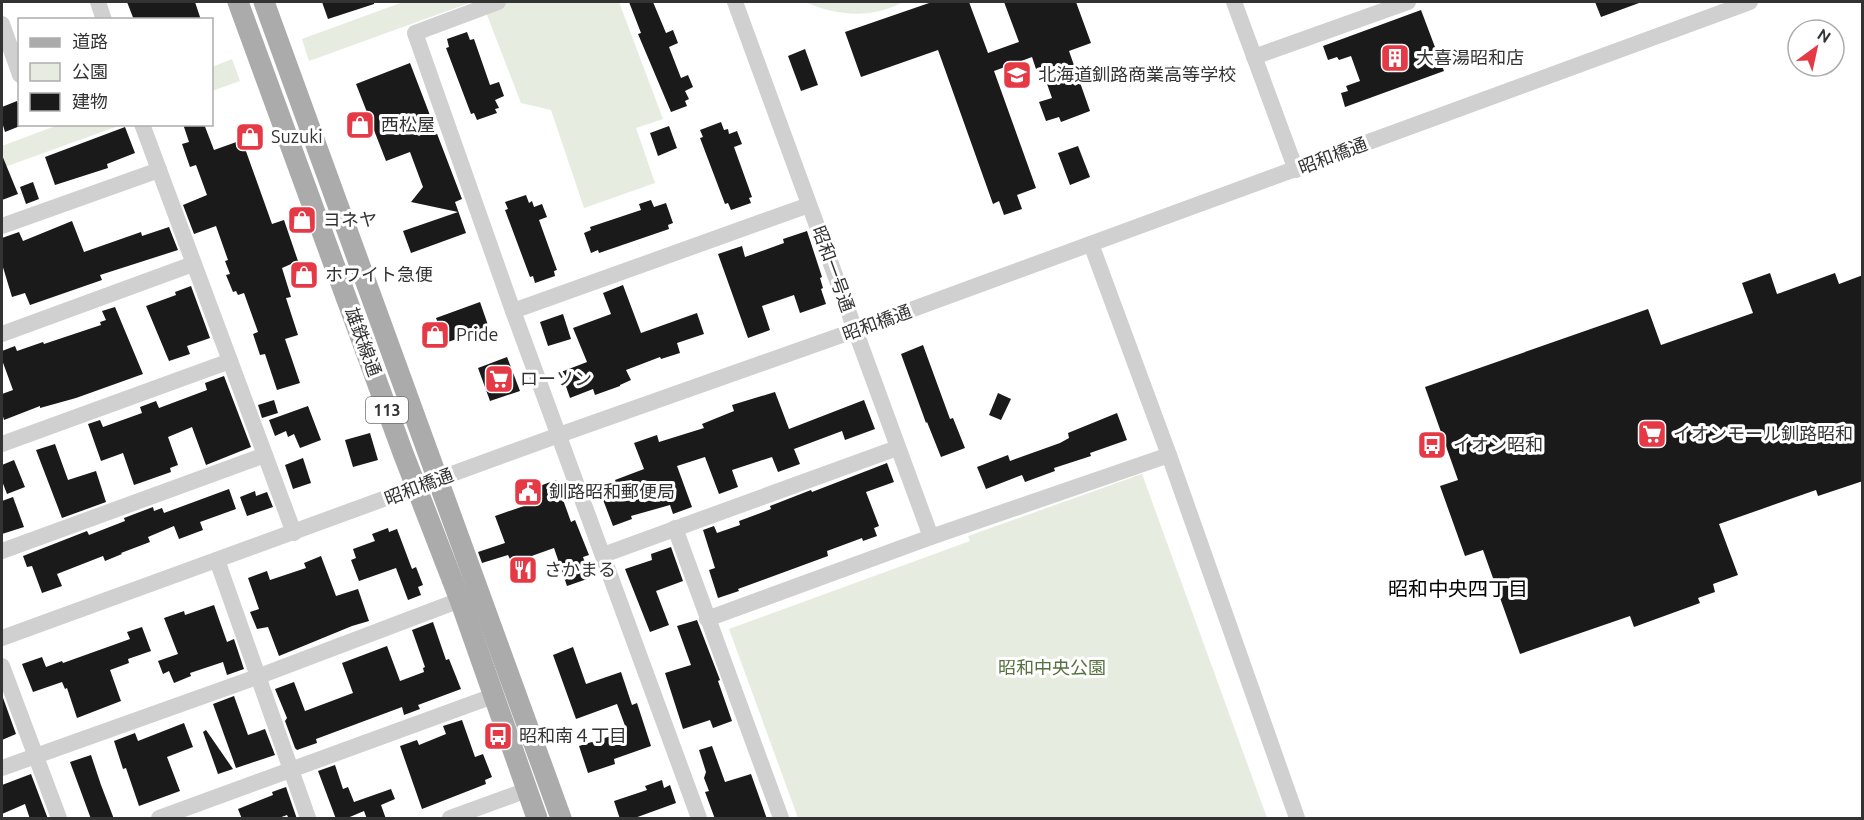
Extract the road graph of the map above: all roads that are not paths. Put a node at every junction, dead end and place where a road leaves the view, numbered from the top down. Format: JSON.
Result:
{"nodes":[{"id":1,"x":98,"y":2,"type":"edge"},
{"id":2,"x":238,"y":2,"type":"edge"},
{"id":3,"x":264,"y":2,"type":"edge"},
{"id":4,"x":498,"y":2,"type":"edge"},
{"id":5,"x":735,"y":2,"type":"edge"},
{"id":6,"x":1234,"y":2,"type":"edge"},
{"id":7,"x":1408,"y":2,"type":"edge"},
{"id":8,"x":1750,"y":2,"type":"edge"},
{"id":9,"x":1715,"y":7,"type":"edge"},
{"id":10,"x":103,"y":18,"type":"edge"},
{"id":11,"x":2,"y":24,"type":"edge"},
{"id":12,"x":1254,"y":57,"type":"junction"},
{"id":13,"x":18,"y":69,"type":"edge"},
{"id":14,"x":143,"y":126,"type":"edge"},
{"id":15,"x":159,"y":170,"type":"junction"},
{"id":16,"x":1296,"y":170,"type":"junction"},
{"id":17,"x":809,"y":205,"type":"junction"},
{"id":18,"x":2,"y":226,"type":"edge"},
{"id":19,"x":1091,"y":244,"type":"junction"},
{"id":20,"x":194,"y":264,"type":"junction"},
{"id":21,"x":513,"y":311,"type":"junction"},
{"id":22,"x":856,"y":330,"type":"junction"},
{"id":23,"x":2,"y":334,"type":"edge"},
{"id":24,"x":230,"y":361,"type":"junction"},
{"id":25,"x":559,"y":435,"type":"junction"},
{"id":26,"x":2,"y":444,"type":"edge"},
{"id":27,"x":897,"y":448,"type":"junction"},
{"id":28,"x":265,"y":455,"type":"junction"},
{"id":29,"x":1169,"y":455,"type":"junction"},
{"id":30,"x":437,"y":480,"type":"junction"},
{"id":31,"x":416,"y":488,"type":"junction"},
{"id":32,"x":675,"y":528,"type":"junction"},
{"id":33,"x":294,"y":533,"type":"junction"},
{"id":34,"x":931,"y":537,"type":"junction"},
{"id":35,"x":2,"y":551,"type":"edge"},
{"id":36,"x":603,"y":555,"type":"junction"},
{"id":37,"x":217,"y":560,"type":"junction"},
{"id":38,"x":460,"y":600,"type":"junction"},
{"id":39,"x":707,"y":619,"type":"junction"},
{"id":40,"x":2,"y":638,"type":"edge"},
{"id":41,"x":2,"y":666,"type":"edge"},
{"id":42,"x":257,"y":676,"type":"junction"},
{"id":43,"x":493,"y":696,"type":"junction"},
{"id":44,"x":36,"y":756,"type":"junction"},
{"id":45,"x":2,"y":768,"type":"edge"},
{"id":46,"x":291,"y":770,"type":"junction"},
{"id":47,"x":527,"y":790,"type":"junction"},
{"id":48,"x":58,"y":819,"type":"edge"},
{"id":49,"x":159,"y":819,"type":"edge"},
{"id":50,"x":308,"y":819,"type":"edge"},
{"id":51,"x":450,"y":819,"type":"edge"},
{"id":52,"x":537,"y":819,"type":"edge"},
{"id":53,"x":561,"y":819,"type":"edge"},
{"id":54,"x":699,"y":819,"type":"edge"},
{"id":55,"x":781,"y":819,"type":"edge"},
{"id":56,"x":1298,"y":819,"type":"edge"}],
"edges":[{"from":1,"to":10,"type":"street"},
{"from":2,"to":31,"type":"main road","name":"雄鉄線通","number":"113"},
{"from":3,"to":30,"type":"main road","name":"雄鉄線通","number":"113"},
{"from":4,"to":21,"type":"street"},
{"from":5,"to":17,"type":"street","name":"昭和一号通"},
{"from":6,"to":12,"type":"street"},
{"from":7,"to":12,"type":"street"},
{"from":8,"to":9,"type":"street","name":"昭和橋通"},
{"from":9,"to":16,"type":"street","name":"昭和橋通"},
{"from":11,"to":13,"type":"street"},
{"from":12,"to":16,"type":"street"},
{"from":14,"to":15,"type":"street"},
{"from":15,"to":18,"type":"street"},
{"from":15,"to":20,"type":"street"},
{"from":16,"to":19,"type":"street","name":"昭和橋通"},
{"from":17,"to":21,"type":"street"},
{"from":17,"to":22,"type":"street","name":"昭和一号通"},
{"from":19,"to":22,"type":"street","name":"昭和橋通"},
{"from":19,"to":29,"type":"street"},
{"from":20,"to":23,"type":"street"},
{"from":20,"to":24,"type":"street"},
{"from":21,"to":25,"type":"street"},
{"from":22,"to":25,"type":"street","name":"昭和橋通"},
{"from":22,"to":27,"type":"street","name":"昭和一号通"},
{"from":24,"to":26,"type":"street"},
{"from":24,"to":28,"type":"street"},
{"from":25,"to":30,"type":"street","name":"昭和橋通"},
{"from":25,"to":36,"type":"street"},
{"from":27,"to":32,"type":"street"},
{"from":27,"to":34,"type":"street","name":"昭和一号通"},
{"from":28,"to":33,"type":"street"},
{"from":28,"to":35,"type":"street"},
{"from":29,"to":34,"type":"street"},
{"from":29,"to":56,"type":"street"},
{"from":30,"to":31,"type":"street","name":"昭和橋通"},
{"from":30,"to":53,"type":"main road","name":"雄鉄線通","number":"113"},
{"from":31,"to":33,"type":"street","name":"昭和橋通"},
{"from":31,"to":38,"type":"main road","name":"雄鉄線通","number":"113"},
{"from":32,"to":36,"type":"street"},
{"from":32,"to":39,"type":"street"},
{"from":33,"to":37,"type":"street","name":"昭和橋通"},
{"from":34,"to":39,"type":"street"},
{"from":36,"to":54,"type":"street"},
{"from":37,"to":40,"type":"street","name":"昭和橋通"},
{"from":37,"to":42,"type":"street"},
{"from":38,"to":42,"type":"street"},
{"from":38,"to":43,"type":"main road","name":"雄鉄線通","number":"113"},
{"from":39,"to":55,"type":"street"},
{"from":41,"to":44,"type":"street"},
{"from":42,"to":44,"type":"street"},
{"from":42,"to":46,"type":"street"},
{"from":43,"to":46,"type":"street"},
{"from":43,"to":47,"type":"main road","name":"雄鉄線通","number":"113"},
{"from":44,"to":45,"type":"street"},
{"from":44,"to":48,"type":"street"},
{"from":46,"to":49,"type":"street"},
{"from":46,"to":50,"type":"street"},
{"from":47,"to":51,"type":"street"},
{"from":47,"to":52,"type":"main road","name":"雄鉄線通","number":"113"}]}
